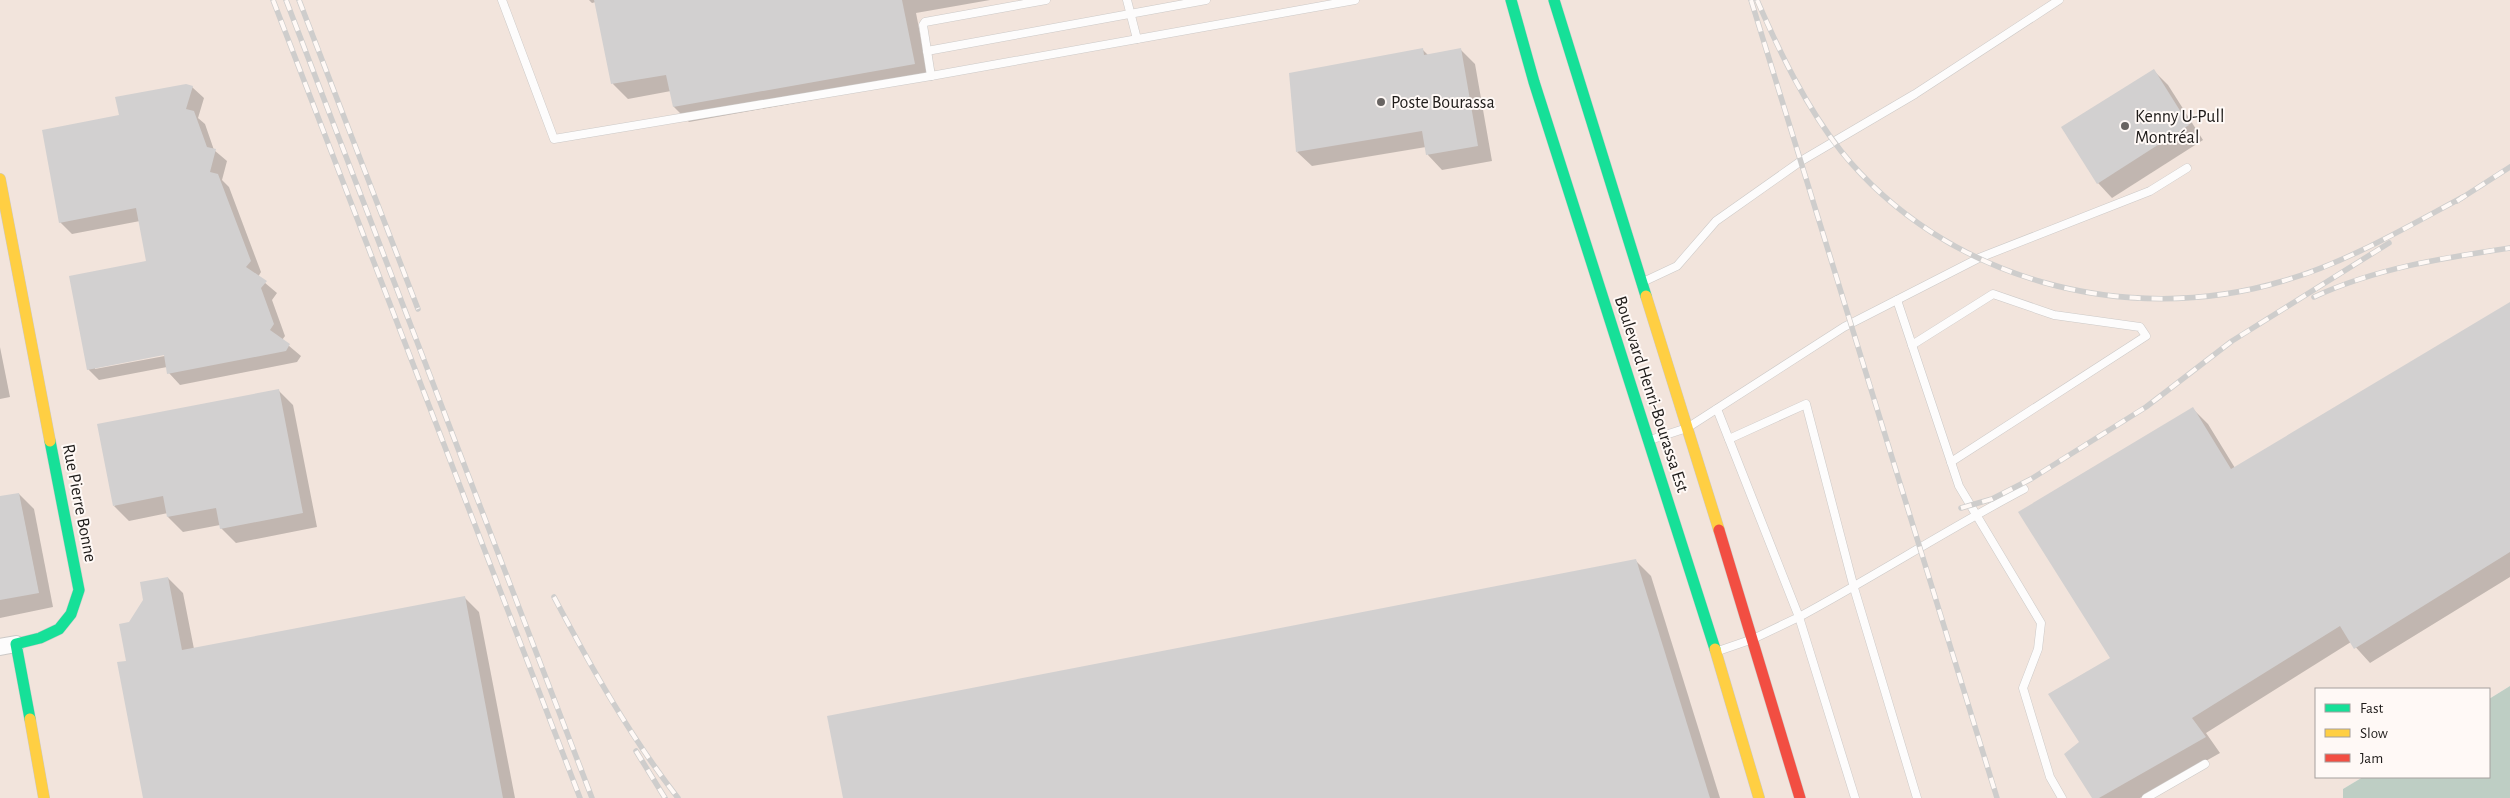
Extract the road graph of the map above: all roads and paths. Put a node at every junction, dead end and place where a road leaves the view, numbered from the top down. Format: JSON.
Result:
{"nodes":[{"id":1,"x":502,"y":0,"type":"edge"},
{"id":2,"x":1046,"y":0,"type":"edge"},
{"id":3,"x":1127,"y":0,"type":"edge"},
{"id":4,"x":1206,"y":0,"type":"edge"},
{"id":5,"x":1355,"y":0,"type":"edge"},
{"id":6,"x":1511,"y":0,"type":"edge"},
{"id":7,"x":1554,"y":0,"type":"edge"},
{"id":8,"x":2058,"y":0,"type":"edge"},
{"id":9,"x":1130,"y":14,"type":"junction"},
{"id":10,"x":1137,"y":39,"type":"junction"},
{"id":11,"x":927,"y":51,"type":"junction"},
{"id":12,"x":931,"y":76,"type":"junction"},
{"id":13,"x":2187,"y":168,"type":"dead end"},
{"id":14,"x":0,"y":179,"type":"edge"},
{"id":15,"x":3,"y":217,"type":"edge"},
{"id":16,"x":1641,"y":282,"type":"junction"},
{"id":17,"x":1897,"y":300,"type":"junction"},
{"id":18,"x":1912,"y":345,"type":"junction"},
{"id":19,"x":1717,"y":409,"type":"junction"},
{"id":20,"x":1687,"y":428,"type":"junction"},
{"id":21,"x":1729,"y":439,"type":"junction"},
{"id":22,"x":1649,"y":441,"type":"junction"},
{"id":23,"x":1951,"y":462,"type":"junction"},
{"id":24,"x":2024,"y":489,"type":"dead end"},
{"id":25,"x":1976,"y":514,"type":"junction"},
{"id":26,"x":1854,"y":588,"type":"junction"},
{"id":27,"x":1799,"y":617,"type":"junction"},
{"id":28,"x":1753,"y":639,"type":"junction"},
{"id":29,"x":8,"y":646,"type":"edge"},
{"id":30,"x":1716,"y":652,"type":"junction"},
{"id":31,"x":2204,"y":764,"type":"dead end"},
{"id":32,"x":44,"y":798,"type":"edge"},
{"id":33,"x":1759,"y":798,"type":"edge"},
{"id":34,"x":1800,"y":798,"type":"edge"},
{"id":35,"x":1855,"y":798,"type":"edge"},
{"id":36,"x":1917,"y":798,"type":"edge"},
{"id":37,"x":2062,"y":798,"type":"edge"},
{"id":38,"x":2146,"y":798,"type":"edge"}],
"edges":[{"from":1,"to":12,"type":"lane"},
{"from":2,"to":11,"type":"lane"},
{"from":3,"to":9,"type":"lane"},
{"from":4,"to":9,"type":"lane"},
{"from":5,"to":10,"type":"lane"},
{"from":6,"to":22,"type":"main road","name":"Boulevard Henri-Bourassa Est"},
{"from":7,"to":16,"type":"main road","name":"Boulevard Henri-Bourassa Est"},
{"from":8,"to":16,"type":"lane"},
{"from":9,"to":10,"type":"lane"},
{"from":9,"to":11,"type":"lane"},
{"from":10,"to":12,"type":"lane"},
{"from":11,"to":12,"type":"lane"},
{"from":13,"to":17,"type":"lane"},
{"from":14,"to":15,"type":"main road","name":"Rue Pierre Bonne"},
{"from":15,"to":29,"type":"main road","name":"Rue Pierre Bonne"},
{"from":16,"to":20,"type":"main road","name":"Boulevard Henri-Bourassa Est"},
{"from":17,"to":18,"type":"lane"},
{"from":17,"to":19,"type":"lane"},
{"from":18,"to":23,"type":"lane"},
{"from":18,"to":23,"type":"lane"},
{"from":19,"to":20,"type":"lane"},
{"from":19,"to":21,"type":"lane"},
{"from":20,"to":22,"type":"lane"},
{"from":20,"to":28,"type":"main road","name":"Boulevard Henri-Bourassa Est"},
{"from":21,"to":26,"type":"lane"},
{"from":21,"to":27,"type":"lane"},
{"from":22,"to":30,"type":"main road","name":"Boulevard Henri-Bourassa Est"},
{"from":23,"to":25,"type":"lane"},
{"from":24,"to":25,"type":"lane"},
{"from":25,"to":26,"type":"lane"},
{"from":25,"to":37,"type":"lane"},
{"from":26,"to":27,"type":"lane"},
{"from":26,"to":36,"type":"lane"},
{"from":27,"to":28,"type":"lane"},
{"from":27,"to":35,"type":"lane"},
{"from":28,"to":30,"type":"lane"},
{"from":28,"to":34,"type":"main road","name":"Boulevard Henri-Bourassa Est"},
{"from":29,"to":32,"type":"main road","name":"Rue Pierre Bonne"},
{"from":30,"to":33,"type":"main road","name":"Boulevard Henri-Bourassa Est"},
{"from":31,"to":38,"type":"lane"}]}
